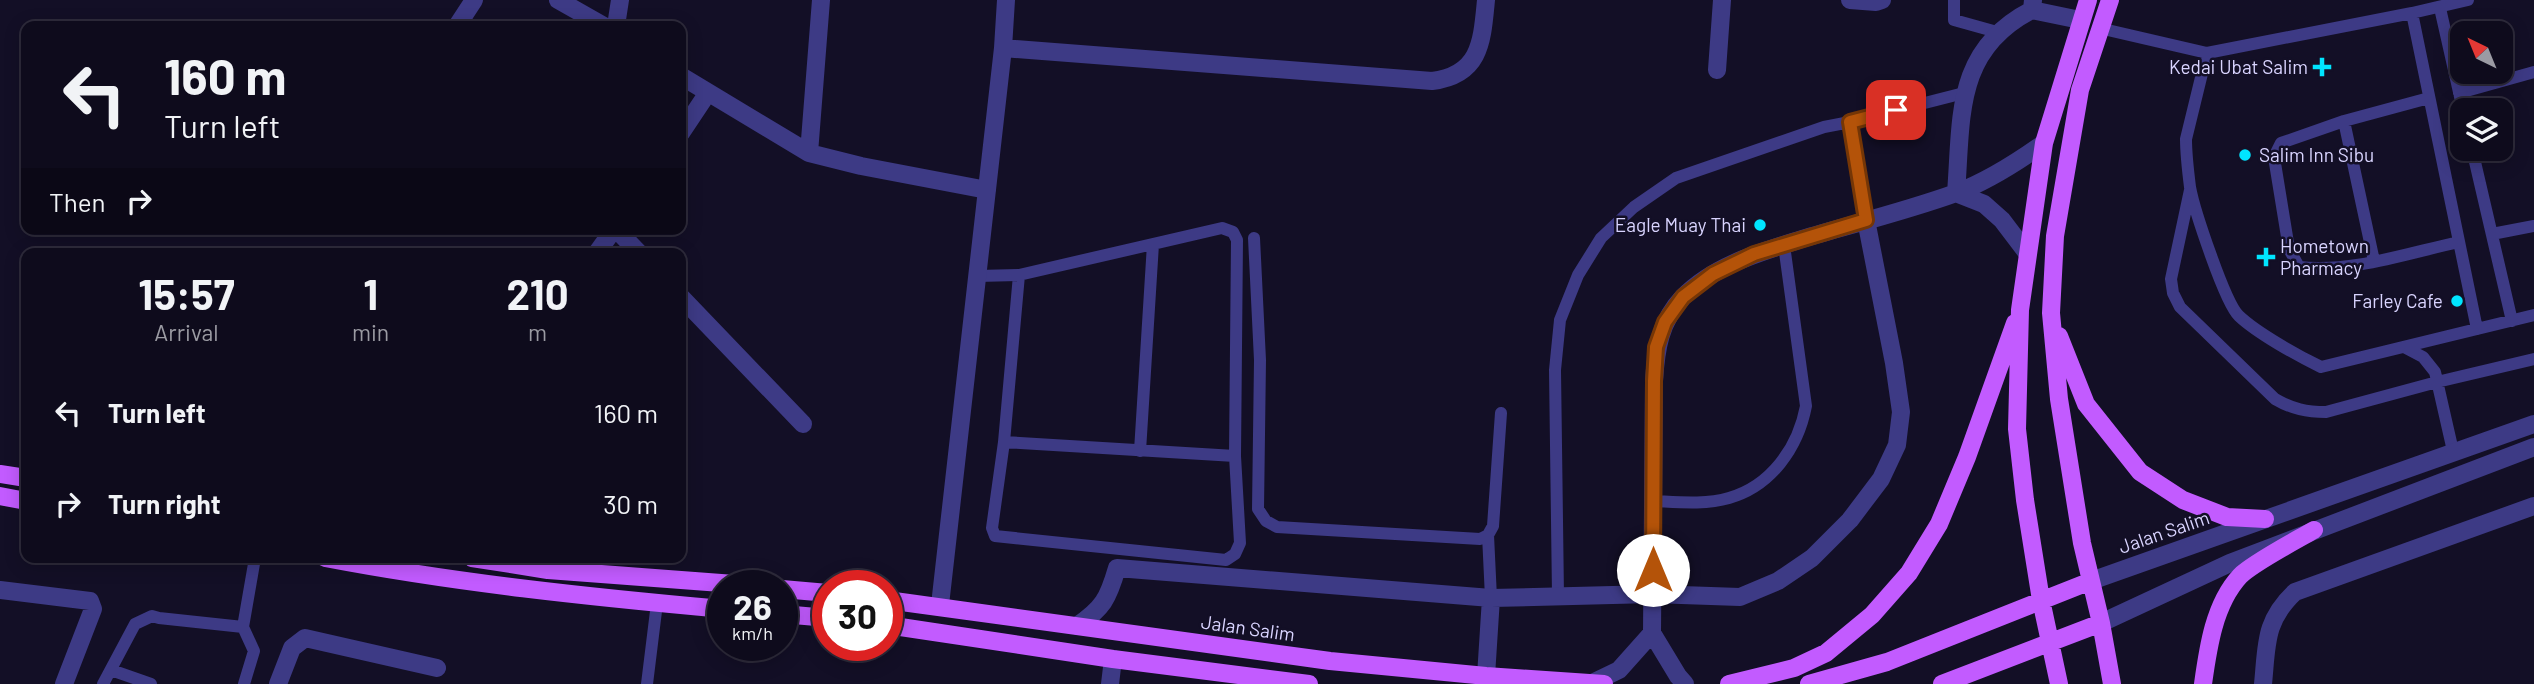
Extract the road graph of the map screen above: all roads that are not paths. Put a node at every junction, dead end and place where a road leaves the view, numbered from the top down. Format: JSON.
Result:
{"nodes":[{"id":1,"x":474,"y":0,"type":"edge"},
{"id":2,"x":558,"y":0,"type":"edge"},
{"id":3,"x":620,"y":0,"type":"edge"},
{"id":4,"x":821,"y":0,"type":"edge"},
{"id":5,"x":1006,"y":0,"type":"edge"},
{"id":6,"x":1486,"y":0,"type":"edge"},
{"id":7,"x":1722,"y":0,"type":"edge"},
{"id":8,"x":1850,"y":0,"type":"edge"},
{"id":9,"x":1882,"y":0,"type":"edge"},
{"id":10,"x":1954,"y":0,"type":"edge"},
{"id":11,"x":2088,"y":0,"type":"edge"},
{"id":12,"x":2110,"y":0,"type":"edge"},
{"id":13,"x":2468,"y":0,"type":"edge"},
{"id":14,"x":2032,"y":5,"type":"edge"},
{"id":15,"x":2440,"y":8,"type":"junction"},
{"id":16,"x":2412,"y":13,"type":"junction"},
{"id":17,"x":2080,"y":20,"type":"junction"},
{"id":18,"x":460,"y":21,"type":"edge"},
{"id":19,"x":595,"y":21,"type":"edge"},
{"id":20,"x":617,"y":21,"type":"edge"},
{"id":21,"x":2099,"y":29,"type":"junction"},
{"id":22,"x":1997,"y":32,"type":"junction"},
{"id":23,"x":1003,"y":48,"type":"junction"},
{"id":24,"x":2207,"y":53,"type":"junction"},
{"id":25,"x":1717,"y":70,"type":"dead end"},
{"id":26,"x":2534,"y":72,"type":"edge"},
{"id":27,"x":686,"y":79,"type":"edge"},
{"id":28,"x":1964,"y":93,"type":"junction"},
{"id":29,"x":2459,"y":93,"type":"junction"},
{"id":30,"x":707,"y":94,"type":"junction"},
{"id":31,"x":2429,"y":98,"type":"junction"},
{"id":32,"x":2460,"y":98,"type":"edge"},
{"id":33,"x":2344,"y":121,"type":"junction"},
{"id":34,"x":1850,"y":122,"type":"junction"},
{"id":35,"x":686,"y":126,"type":"edge"},
{"id":36,"x":2044,"y":143,"type":"junction"},
{"id":37,"x":809,"y":153,"type":"junction"},
{"id":38,"x":2475,"y":161,"type":"edge"},
{"id":39,"x":2190,"y":189,"type":"junction"},
{"id":40,"x":987,"y":190,"type":"junction"},
{"id":41,"x":1956,"y":193,"type":"junction"},
{"id":42,"x":1866,"y":220,"type":"junction"},
{"id":43,"x":2534,"y":226,"type":"edge"},
{"id":44,"x":2492,"y":234,"type":"junction"},
{"id":45,"x":621,"y":235,"type":"edge"},
{"id":46,"x":1254,"y":238,"type":"dead end"},
{"id":47,"x":2459,"y":242,"type":"junction"},
{"id":48,"x":1153,"y":244,"type":"junction"},
{"id":49,"x":1783,"y":245,"type":"junction"},
{"id":50,"x":634,"y":248,"type":"edge"},
{"id":51,"x":2027,"y":253,"type":"junction"},
{"id":52,"x":2374,"y":261,"type":"junction"},
{"id":53,"x":1018,"y":275,"type":"junction"},
{"id":54,"x":977,"y":276,"type":"junction"},
{"id":55,"x":686,"y":302,"type":"edge"},
{"id":56,"x":2020,"y":310,"type":"junction"},
{"id":57,"x":2051,"y":313,"type":"junction"},
{"id":58,"x":2534,"y":315,"type":"edge"},
{"id":59,"x":2512,"y":321,"type":"junction"},
{"id":60,"x":2477,"y":329,"type":"junction"},
{"id":61,"x":2404,"y":347,"type":"junction"},
{"id":62,"x":2534,"y":359,"type":"edge"},
{"id":63,"x":2437,"y":382,"type":"junction"},
{"id":64,"x":1501,"y":413,"type":"dead end"},
{"id":65,"x":803,"y":424,"type":"dead end"},
{"id":66,"x":2534,"y":424,"type":"edge"},
{"id":67,"x":1004,"y":442,"type":"junction"},
{"id":68,"x":2534,"y":447,"type":"edge"},
{"id":69,"x":1140,"y":451,"type":"junction"},
{"id":70,"x":2453,"y":451,"type":"junction"},
{"id":71,"x":1235,"y":456,"type":"junction"},
{"id":72,"x":0,"y":474,"type":"edge"},
{"id":73,"x":21,"y":477,"type":"edge"},
{"id":74,"x":0,"y":496,"type":"edge"},
{"id":75,"x":21,"y":500,"type":"edge"},
{"id":76,"x":1653,"y":501,"type":"junction"},
{"id":77,"x":2534,"y":506,"type":"edge"},
{"id":78,"x":2265,"y":519,"type":"junction"},
{"id":79,"x":2314,"y":530,"type":"junction"},
{"id":80,"x":1488,"y":535,"type":"junction"},
{"id":81,"x":1118,"y":550,"type":"junction"},
{"id":82,"x":254,"y":563,"type":"edge"},
{"id":83,"x":351,"y":563,"type":"edge"},
{"id":84,"x":504,"y":563,"type":"edge"},
{"id":85,"x":1117,"y":568,"type":"junction"},
{"id":86,"x":2091,"y":581,"type":"junction"},
{"id":87,"x":707,"y":582,"type":"edge"},
{"id":88,"x":0,"y":590,"type":"edge"},
{"id":89,"x":1652,"y":594,"type":"junction"},
{"id":90,"x":1558,"y":596,"type":"junction"},
{"id":91,"x":1491,"y":598,"type":"junction"},
{"id":92,"x":2041,"y":600,"type":"junction"},
{"id":93,"x":903,"y":602,"type":"edge"},
{"id":94,"x":657,"y":603,"type":"junction"},
{"id":95,"x":940,"y":605,"type":"junction"},
{"id":96,"x":707,"y":608,"type":"edge"},
{"id":97,"x":2101,"y":624,"type":"junction"},
{"id":98,"x":1077,"y":626,"type":"junction"},
{"id":99,"x":243,"y":627,"type":"junction"},
{"id":100,"x":903,"y":627,"type":"edge"},
{"id":101,"x":1652,"y":633,"type":"junction"},
{"id":102,"x":2050,"y":645,"type":"junction"},
{"id":103,"x":1113,"y":659,"type":"junction"},
{"id":104,"x":437,"y":668,"type":"dead end"},
{"id":105,"x":111,"y":670,"type":"junction"},
{"id":106,"x":1486,"y":676,"type":"junction"},
{"id":107,"x":1598,"y":683,"type":"edge"},
{"id":108,"x":64,"y":684,"type":"edge"},
{"id":109,"x":103,"y":684,"type":"edge"},
{"id":110,"x":150,"y":684,"type":"edge"},
{"id":111,"x":244,"y":684,"type":"edge"},
{"id":112,"x":278,"y":684,"type":"edge"},
{"id":113,"x":647,"y":684,"type":"edge"},
{"id":114,"x":1111,"y":684,"type":"edge"},
{"id":115,"x":1308,"y":684,"type":"edge"},
{"id":116,"x":1685,"y":684,"type":"edge"},
{"id":117,"x":1729,"y":684,"type":"edge"},
{"id":118,"x":1809,"y":684,"type":"edge"},
{"id":119,"x":1942,"y":684,"type":"edge"},
{"id":120,"x":2059,"y":684,"type":"edge"},
{"id":121,"x":2112,"y":684,"type":"edge"},
{"id":122,"x":2203,"y":684,"type":"edge"},
{"id":123,"x":2263,"y":684,"type":"edge"}],
"edges":[{"from":1,"to":18,"type":"street"},
{"from":2,"to":19,"type":"street"},
{"from":3,"to":20,"type":"street"},
{"from":4,"to":37,"type":"street"},
{"from":5,"to":23,"type":"street"},
{"from":6,"to":23,"type":"street"},
{"from":7,"to":25,"type":"street"},
{"from":8,"to":9,"type":"street"},
{"from":10,"to":22,"type":"lane"},
{"from":11,"to":17,"type":"main road"},
{"from":12,"to":21,"type":"main road"},
{"from":13,"to":15,"type":"lane"},
{"from":14,"to":17,"type":"street"},
{"from":14,"to":22,"type":"street"},
{"from":15,"to":16,"type":"lane"},
{"from":15,"to":29,"type":"lane"},
{"from":16,"to":24,"type":"lane"},
{"from":16,"to":31,"type":"lane"},
{"from":17,"to":36,"type":"main road"},
{"from":21,"to":24,"type":"lane"},
{"from":21,"to":57,"type":"main road"},
{"from":22,"to":28,"type":"street"},
{"from":23,"to":40,"type":"street"},
{"from":24,"to":39,"type":"lane"},
{"from":26,"to":29,"type":"lane"},
{"from":27,"to":30,"type":"street"},
{"from":28,"to":34,"type":"lane"},
{"from":28,"to":41,"type":"street"},
{"from":29,"to":32,"type":"lane"},
{"from":30,"to":35,"type":"street"},
{"from":30,"to":37,"type":"street"},
{"from":31,"to":33,"type":"lane"},
{"from":31,"to":47,"type":"lane"},
{"from":33,"to":52,"type":"lane"},
{"from":33,"to":52,"type":"lane"},
{"from":34,"to":42,"type":"lane"},
{"from":34,"to":90,"type":"lane"},
{"from":36,"to":41,"type":"street"},
{"from":36,"to":51,"type":"main road"},
{"from":37,"to":40,"type":"street"},
{"from":38,"to":44,"type":"lane"},
{"from":39,"to":61,"type":"lane"},
{"from":39,"to":63,"type":"lane"},
{"from":40,"to":54,"type":"street"},
{"from":41,"to":42,"type":"street"},
{"from":41,"to":51,"type":"street"},
{"from":42,"to":49,"type":"street"},
{"from":42,"to":89,"type":"street"},
{"from":43,"to":44,"type":"lane"},
{"from":44,"to":59,"type":"lane"},
{"from":45,"to":50,"type":"street"},
{"from":46,"to":80,"type":"lane"},
{"from":47,"to":52,"type":"lane"},
{"from":47,"to":60,"type":"lane"},
{"from":48,"to":53,"type":"lane"},
{"from":48,"to":69,"type":"lane"},
{"from":48,"to":71,"type":"lane"},
{"from":49,"to":76,"type":"street"},
{"from":49,"to":76,"type":"lane"},
{"from":51,"to":56,"type":"main road"},
{"from":53,"to":54,"type":"lane"},
{"from":53,"to":67,"type":"lane"},
{"from":54,"to":95,"type":"street"},
{"from":55,"to":65,"type":"street"},
{"from":56,"to":92,"type":"main road"},
{"from":56,"to":117,"type":"main road"},
{"from":57,"to":78,"type":"main road"},
{"from":57,"to":86,"type":"main road"},
{"from":58,"to":59,"type":"lane"},
{"from":59,"to":60,"type":"lane"},
{"from":60,"to":61,"type":"lane"},
{"from":61,"to":63,"type":"lane"},
{"from":62,"to":63,"type":"lane"},
{"from":63,"to":70,"type":"lane"},
{"from":64,"to":80,"type":"lane"},
{"from":66,"to":70,"type":"street","name":"Jalan Salim"},
{"from":67,"to":69,"type":"lane"},
{"from":67,"to":81,"type":"lane"},
{"from":68,"to":79,"type":"street"},
{"from":69,"to":71,"type":"lane"},
{"from":70,"to":78,"type":"street","name":"Jalan Salim"},
{"from":71,"to":81,"type":"lane"},
{"from":72,"to":73,"type":"main road"},
{"from":74,"to":75,"type":"main road"},
{"from":76,"to":89,"type":"street"},
{"from":77,"to":123,"type":"street"},
{"from":78,"to":86,"type":"street","name":"Jalan Salim"},
{"from":79,"to":97,"type":"street"},
{"from":79,"to":122,"type":"main road"},
{"from":80,"to":91,"type":"lane"},
{"from":81,"to":85,"type":"lane"},
{"from":82,"to":99,"type":"lane"},
{"from":83,"to":94,"type":"main road"},
{"from":84,"to":87,"type":"main road"},
{"from":85,"to":91,"type":"street"},
{"from":85,"to":98,"type":"street"},
{"from":86,"to":92,"type":"main road","name":"Jalan Salim"},
{"from":86,"to":97,"type":"main road"},
{"from":88,"to":108,"type":"street"},
{"from":89,"to":90,"type":"street"},
{"from":89,"to":101,"type":"street"},
{"from":90,"to":91,"type":"street"},
{"from":91,"to":106,"type":"street"},
{"from":92,"to":102,"type":"main road"},
{"from":92,"to":118,"type":"main road","name":"Jalan Salim"},
{"from":93,"to":95,"type":"main road","name":"Jalan Salim"},
{"from":94,"to":96,"type":"main road"},
{"from":94,"to":113,"type":"lane"},
{"from":95,"to":98,"type":"main road","name":"Jalan Salim"},
{"from":97,"to":102,"type":"main road"},
{"from":97,"to":121,"type":"main road"},
{"from":98,"to":106,"type":"main road","name":"Jalan Salim"},
{"from":99,"to":105,"type":"lane"},
{"from":99,"to":111,"type":"lane"},
{"from":100,"to":103,"type":"main road"},
{"from":101,"to":107,"type":"street"},
{"from":101,"to":116,"type":"street"},
{"from":102,"to":119,"type":"main road"},
{"from":102,"to":120,"type":"main road"},
{"from":103,"to":114,"type":"street"},
{"from":103,"to":115,"type":"main road"},
{"from":104,"to":112,"type":"street"},
{"from":105,"to":109,"type":"lane"},
{"from":105,"to":110,"type":"lane"},
{"from":106,"to":107,"type":"main road","name":"Jalan Salim"}]}
